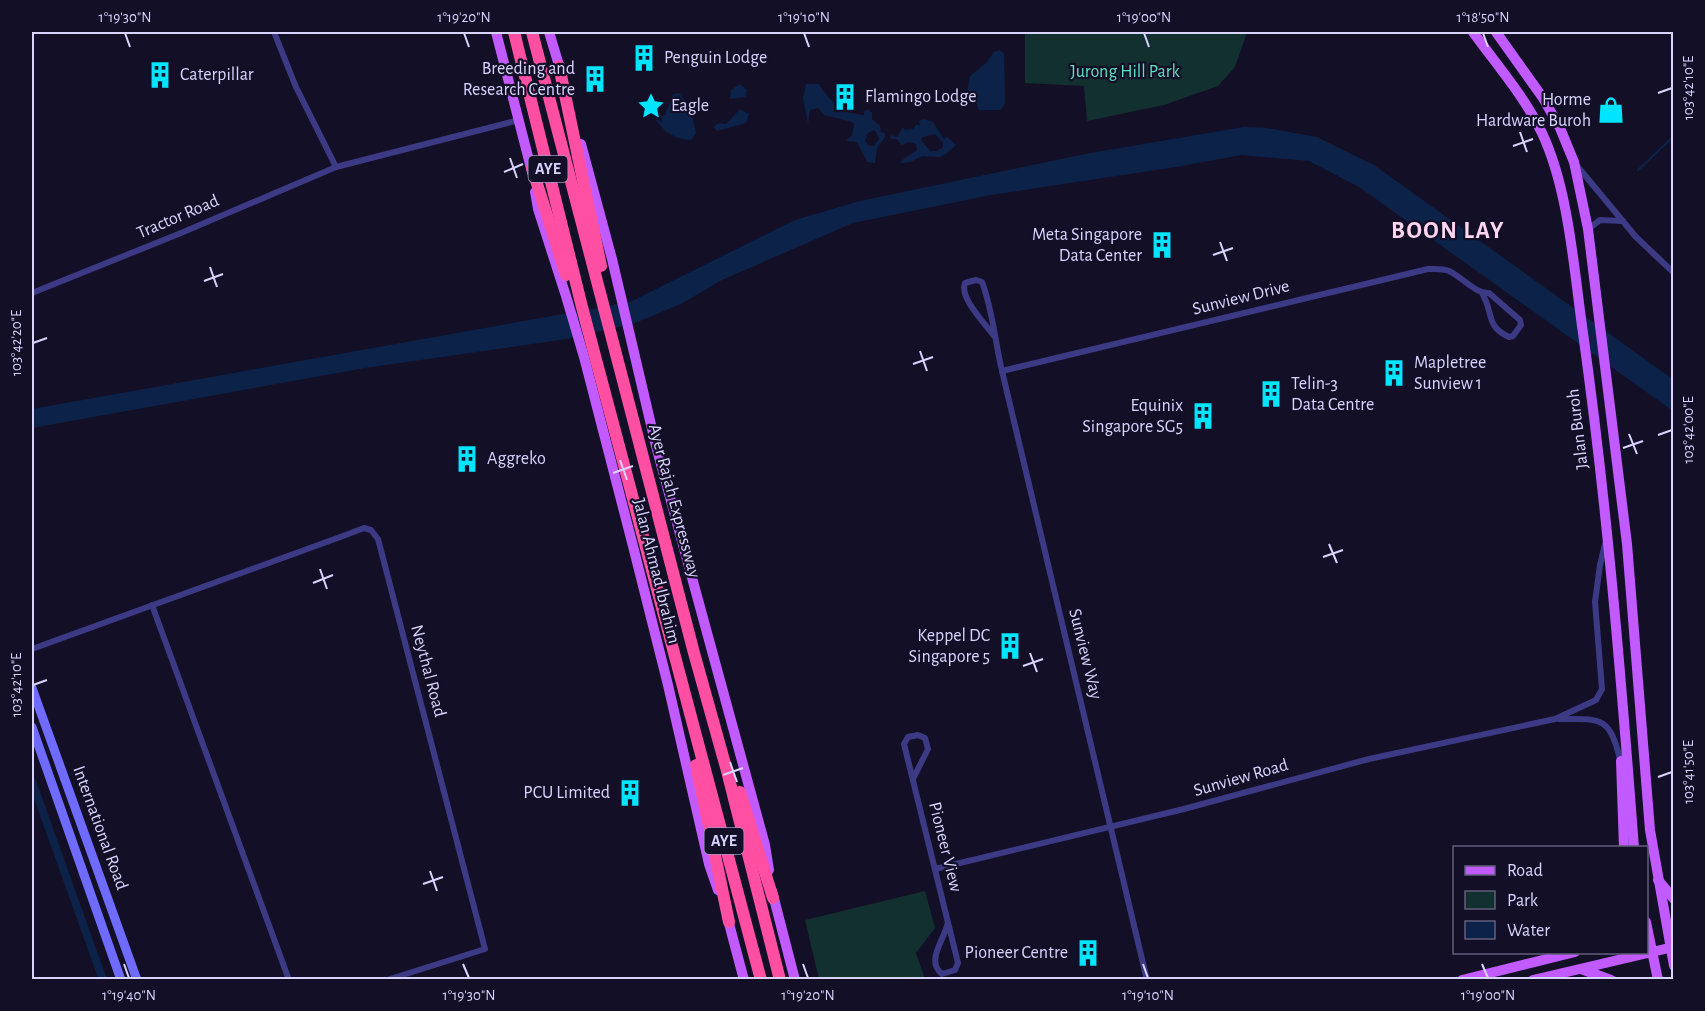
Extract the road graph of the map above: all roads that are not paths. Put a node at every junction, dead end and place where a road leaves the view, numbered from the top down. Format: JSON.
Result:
{"nodes":[{"id":1,"x":273,"y":32,"type":"edge"},
{"id":2,"x":496,"y":32,"type":"edge"},
{"id":3,"x":514,"y":32,"type":"edge"},
{"id":4,"x":532,"y":32,"type":"edge"},
{"id":5,"x":549,"y":32,"type":"edge"},
{"id":6,"x":1473,"y":32,"type":"edge"},
{"id":7,"x":1496,"y":32,"type":"edge"},
{"id":8,"x":559,"y":66,"type":"junction"},
{"id":9,"x":519,"y":120,"type":"junction"},
{"id":10,"x":1574,"y":162,"type":"junction"},
{"id":11,"x":336,"y":167,"type":"junction"},
{"id":12,"x":532,"y":168,"type":"junction"},
{"id":13,"x":1623,"y":221,"type":"junction"},
{"id":14,"x":1588,"y":230,"type":"junction"},
{"id":15,"x":1674,"y":273,"type":"edge"},
{"id":16,"x":32,"y":293,"type":"edge"},
{"id":17,"x":1482,"y":293,"type":"junction"},
{"id":18,"x":602,"y":294,"type":"junction"},
{"id":19,"x":582,"y":307,"type":"junction"},
{"id":20,"x":994,"y":336,"type":"junction"},
{"id":21,"x":1002,"y":371,"type":"junction"},
{"id":22,"x":1607,"y":536,"type":"junction"},
{"id":23,"x":152,"y":605,"type":"junction"},
{"id":24,"x":32,"y":649,"type":"edge"},
{"id":25,"x":32,"y":688,"type":"edge"},
{"id":26,"x":1623,"y":705,"type":"junction"},
{"id":27,"x":690,"y":713,"type":"junction"},
{"id":28,"x":1555,"y":718,"type":"junction"},
{"id":29,"x":32,"y":727,"type":"edge"},
{"id":30,"x":1620,"y":759,"type":"junction"},
{"id":31,"x":727,"y":771,"type":"junction"},
{"id":32,"x":913,"y":779,"type":"junction"},
{"id":33,"x":1112,"y":826,"type":"junction"},
{"id":34,"x":1624,"y":846,"type":"edge"},
{"id":35,"x":1634,"y":846,"type":"edge"},
{"id":36,"x":935,"y":869,"type":"junction"},
{"id":37,"x":1658,"y":880,"type":"junction"},
{"id":38,"x":773,"y":898,"type":"junction"},
{"id":39,"x":1674,"y":899,"type":"edge"},
{"id":40,"x":729,"y":922,"type":"junction"},
{"id":41,"x":948,"y":922,"type":"junction"},
{"id":42,"x":1670,"y":933,"type":"edge"},
{"id":43,"x":1648,"y":938,"type":"edge"},
{"id":44,"x":1671,"y":947,"type":"edge"},
{"id":45,"x":1653,"y":951,"type":"junction"},
{"id":46,"x":1648,"y":952,"type":"edge"},
{"id":47,"x":1567,"y":954,"type":"edge"},
{"id":48,"x":1640,"y":954,"type":"edge"},
{"id":49,"x":1674,"y":966,"type":"edge"},
{"id":50,"x":1580,"y":968,"type":"junction"},
{"id":51,"x":759,"y":974,"type":"edge"},
{"id":52,"x":121,"y":980,"type":"edge"},
{"id":53,"x":137,"y":980,"type":"edge"},
{"id":54,"x":289,"y":980,"type":"edge"},
{"id":55,"x":387,"y":980,"type":"edge"},
{"id":56,"x":744,"y":980,"type":"edge"},
{"id":57,"x":780,"y":980,"type":"edge"},
{"id":58,"x":795,"y":980,"type":"edge"},
{"id":59,"x":1147,"y":980,"type":"edge"},
{"id":60,"x":1462,"y":980,"type":"edge"},
{"id":61,"x":1533,"y":980,"type":"edge"},
{"id":62,"x":1611,"y":980,"type":"edge"},
{"id":63,"x":1658,"y":980,"type":"edge"}],
"edges":[{"from":1,"to":11,"type":"street"},
{"from":2,"to":9,"type":"main road","name":"Jalan Ahmad Ibrahim"},
{"from":3,"to":19,"type":"highway","number":"AYE"},
{"from":4,"to":18,"type":"highway","name":"Ayer Rajah Expressway","number":"AYE"},
{"from":5,"to":8,"type":"main road","name":"Jalan Ahmad Ibrahim"},
{"from":6,"to":22,"type":"main road","name":"Jalan Buroh"},
{"from":7,"to":10,"type":"main road","name":"Jalan Buroh"},
{"from":8,"to":18,"type":"highway"},
{"from":8,"to":38,"type":"main road","name":"Jalan Ahmad Ibrahim"},
{"from":9,"to":11,"type":"street","name":"Tractor Road"},
{"from":9,"to":12,"type":"main road","name":"Jalan Ahmad Ibrahim"},
{"from":10,"to":13,"type":"street","name":"Jalan Buroh"},
{"from":10,"to":14,"type":"main road","name":"Jalan Buroh"},
{"from":11,"to":16,"type":"street","name":"Tractor Road"},
{"from":12,"to":19,"type":"highway"},
{"from":12,"to":40,"type":"main road","name":"Jalan Ahmad Ibrahim"},
{"from":13,"to":14,"type":"street"},
{"from":13,"to":15,"type":"street","name":"Jalan Buroh"},
{"from":14,"to":37,"type":"main road","name":"Jalan Buroh"},
{"from":17,"to":17,"type":"street","name":"Sunview Drive"},
{"from":17,"to":21,"type":"street","name":"Sunview Drive"},
{"from":18,"to":31,"type":"highway","name":"Ayer Rajah Expressway","number":"AYE"},
{"from":19,"to":27,"type":"highway","number":"AYE"},
{"from":20,"to":20,"type":"street","name":"Sunview Way"},
{"from":20,"to":21,"type":"street","name":"Sunview Way"},
{"from":21,"to":33,"type":"street","name":"Sunview Way"},
{"from":22,"to":26,"type":"main road","name":"Jalan Buroh"},
{"from":22,"to":28,"type":"street","name":"Sunview Road"},
{"from":23,"to":24,"type":"street","name":"Neythal Road"},
{"from":23,"to":54,"type":"street"},
{"from":23,"to":55,"type":"street","name":"Neythal Road"},
{"from":25,"to":53,"type":"main road","name":"International Road"},
{"from":26,"to":30,"type":"main road"},
{"from":26,"to":35,"type":"main road","name":"Jalan Buroh"},
{"from":27,"to":40,"type":"highway"},
{"from":27,"to":51,"type":"highway","number":"AYE"},
{"from":28,"to":30,"type":"street","name":"Sunview Road"},
{"from":28,"to":33,"type":"street","name":"Sunview Road"},
{"from":29,"to":52,"type":"main road","name":"International Road"},
{"from":30,"to":34,"type":"main road"},
{"from":31,"to":38,"type":"highway"},
{"from":31,"to":57,"type":"highway","name":"Ayer Rajah Expressway","number":"AYE"},
{"from":32,"to":32,"type":"street","name":"Pioneer View"},
{"from":32,"to":36,"type":"street","name":"Pioneer View"},
{"from":33,"to":36,"type":"street","name":"Sunview Road"},
{"from":33,"to":59,"type":"street","name":"Sunview Way"},
{"from":36,"to":41,"type":"street","name":"Pioneer View"},
{"from":37,"to":39,"type":"main road"},
{"from":37,"to":42,"type":"main road","name":"Jalan Buroh"},
{"from":38,"to":58,"type":"main road","name":"Jalan Ahmad Ibrahim"},
{"from":40,"to":56,"type":"main road","name":"Jalan Ahmad Ibrahim"},
{"from":41,"to":41,"type":"street","name":"Pioneer View"},
{"from":42,"to":43,"type":"main road"},
{"from":42,"to":44,"type":"main road","name":"Jalan Buroh"},
{"from":43,"to":45,"type":"main road"},
{"from":44,"to":45,"type":"main road"},
{"from":44,"to":49,"type":"main road","name":"Jalan Buroh"},
{"from":45,"to":46,"type":"main road"},
{"from":45,"to":63,"type":"main road"},
{"from":47,"to":60,"type":"main road"},
{"from":48,"to":50,"type":"main road"},
{"from":50,"to":61,"type":"main road"},
{"from":50,"to":62,"type":"main road"}]}
